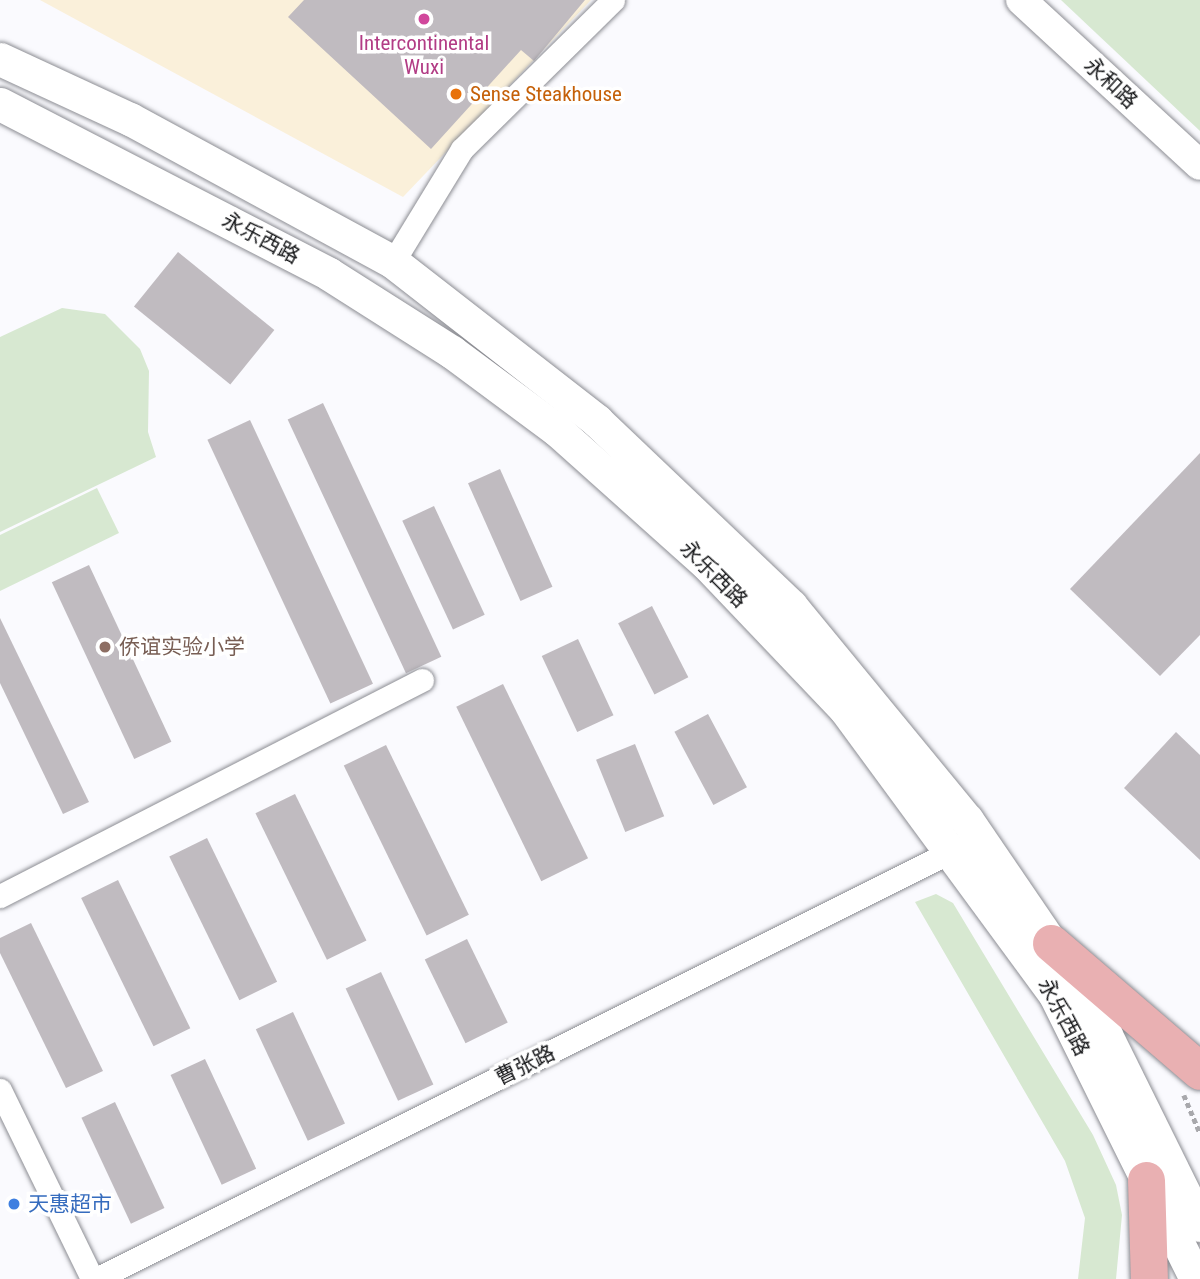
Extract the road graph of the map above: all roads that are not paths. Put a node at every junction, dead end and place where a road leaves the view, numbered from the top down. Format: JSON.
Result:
{"nodes":[{"id":1,"x":613,"y":0,"type":"edge"},
{"id":2,"x":1021,"y":0,"type":"edge"},
{"id":3,"x":0,"y":59,"type":"edge"},
{"id":4,"x":0,"y":104,"type":"edge"},
{"id":5,"x":1200,"y":165,"type":"edge"},
{"id":6,"x":393,"y":262,"type":"junction"},
{"id":7,"x":422,"y":680,"type":"dead end"},
{"id":8,"x":954,"y":850,"type":"junction"},
{"id":9,"x":0,"y":897,"type":"edge"},
{"id":10,"x":1051,"y":943,"type":"junction"},
{"id":11,"x":1200,"y":1071,"type":"edge"},
{"id":12,"x":0,"y":1090,"type":"edge"},
{"id":13,"x":1146,"y":1180,"type":"junction"},
{"id":14,"x":1200,"y":1225,"type":"edge"},
{"id":15,"x":94,"y":1279,"type":"edge"},
{"id":16,"x":1149,"y":1279,"type":"edge"},
{"id":17,"x":1196,"y":1279,"type":"edge"}],
"edges":[{"from":1,"to":6,"type":"street"},
{"from":2,"to":5,"type":"street","name":"永和路"},
{"from":3,"to":6,"type":"main road","name":"永乐西路"},
{"from":4,"to":8,"type":"main road","name":"永乐西路"},
{"from":6,"to":10,"type":"main road","name":"永乐西路"},
{"from":7,"to":9,"type":"street"},
{"from":8,"to":13,"type":"main road","name":"永乐西路"},
{"from":8,"to":15,"type":"street","name":"曹张路"},
{"from":10,"to":11,"type":"main road"},
{"from":10,"to":14,"type":"main road","name":"永乐西路"},
{"from":12,"to":15,"type":"street"},
{"from":13,"to":16,"type":"main road"},
{"from":13,"to":17,"type":"main road","name":"永乐西路"}]}
